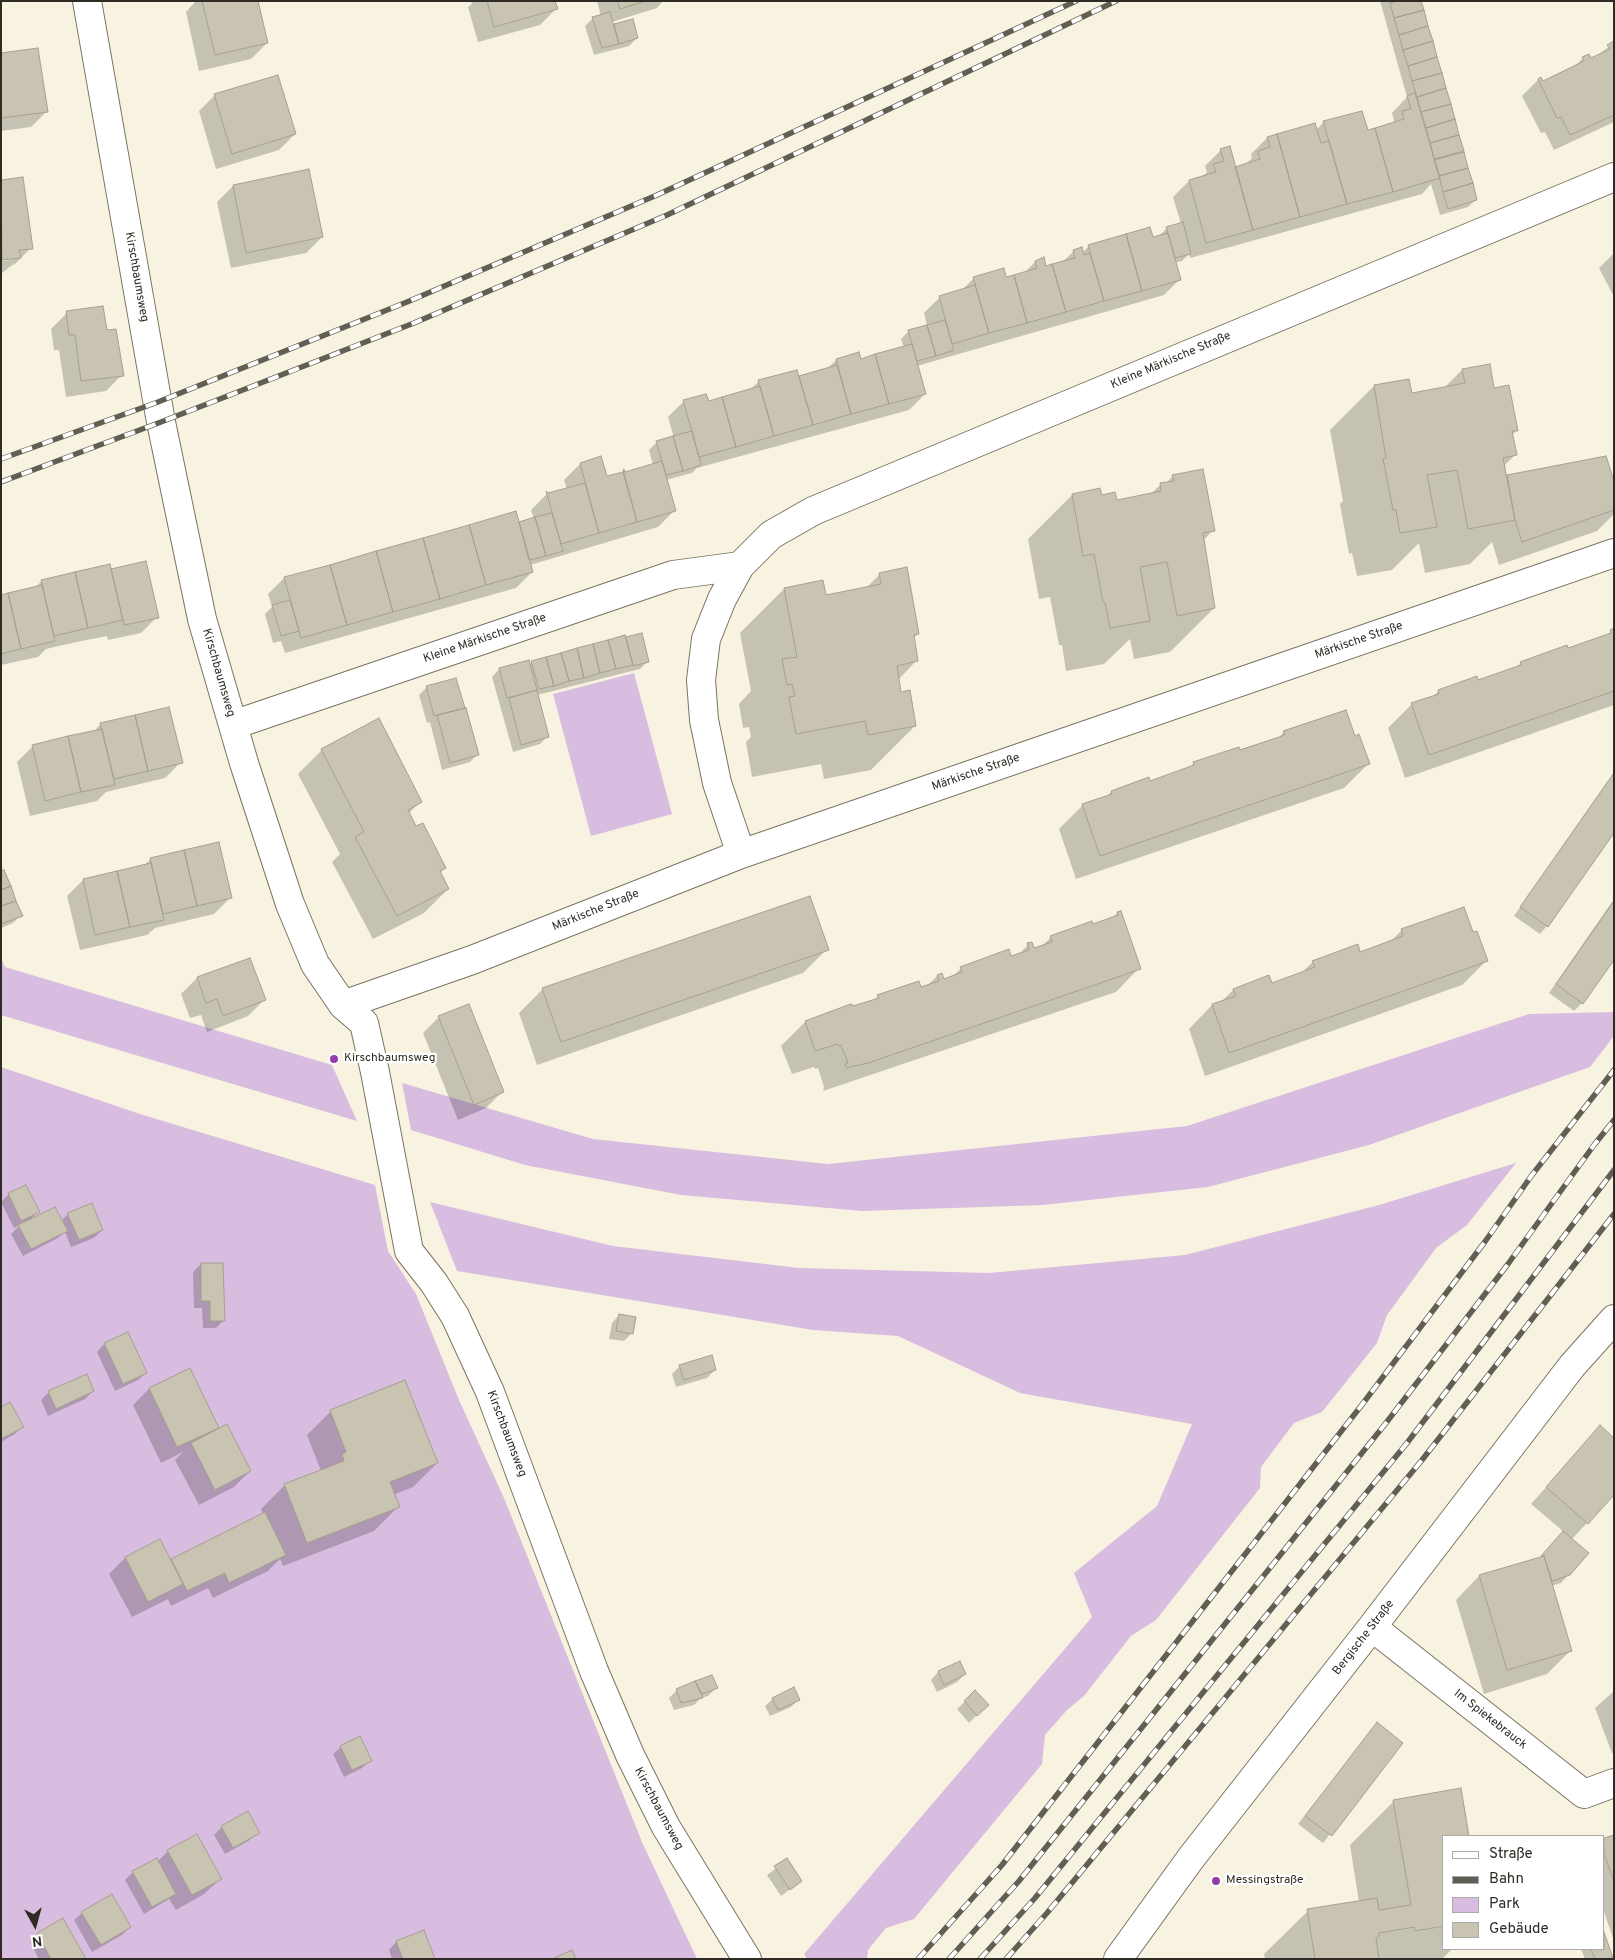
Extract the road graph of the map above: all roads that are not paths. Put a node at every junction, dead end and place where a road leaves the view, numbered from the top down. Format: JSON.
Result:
{"nodes":[{"id":1,"x":87,"y":1,"type":"edge"},
{"id":2,"x":1614,"y":177,"type":"edge"},
{"id":3,"x":1614,"y":553,"type":"edge"},
{"id":4,"x":740,"y":566,"type":"junction"},
{"id":5,"x":233,"y":724,"type":"junction"},
{"id":6,"x":741,"y":854,"type":"junction"},
{"id":7,"x":343,"y":1005,"type":"junction"},
{"id":8,"x":1614,"y":1319,"type":"edge"},
{"id":9,"x":1372,"y":1627,"type":"junction"},
{"id":10,"x":1614,"y":1783,"type":"edge"},
{"id":11,"x":747,"y":1959,"type":"edge"},
{"id":12,"x":1118,"y":1959,"type":"edge"}],
"edges":[{"from":1,"to":5,"type":"street","name":"Kirschbaumsweg"},
{"from":2,"to":4,"type":"street","name":"Kleine Märkische Straße"},
{"from":3,"to":6,"type":"street","name":"Märkische Straße"},
{"from":4,"to":5,"type":"street","name":"Kleine Märkische Straße"},
{"from":4,"to":6,"type":"street","name":"Kleine Märkische Straße"},
{"from":5,"to":7,"type":"street","name":"Kirschbaumsweg"},
{"from":6,"to":7,"type":"street","name":"Märkische Straße"},
{"from":7,"to":11,"type":"street","name":"Kirschbaumsweg"},
{"from":8,"to":9,"type":"street","name":"Bergische Straße"},
{"from":9,"to":10,"type":"street","name":"Im Spiekebrauck"},
{"from":9,"to":12,"type":"street","name":"Bergische Straße"}]}
